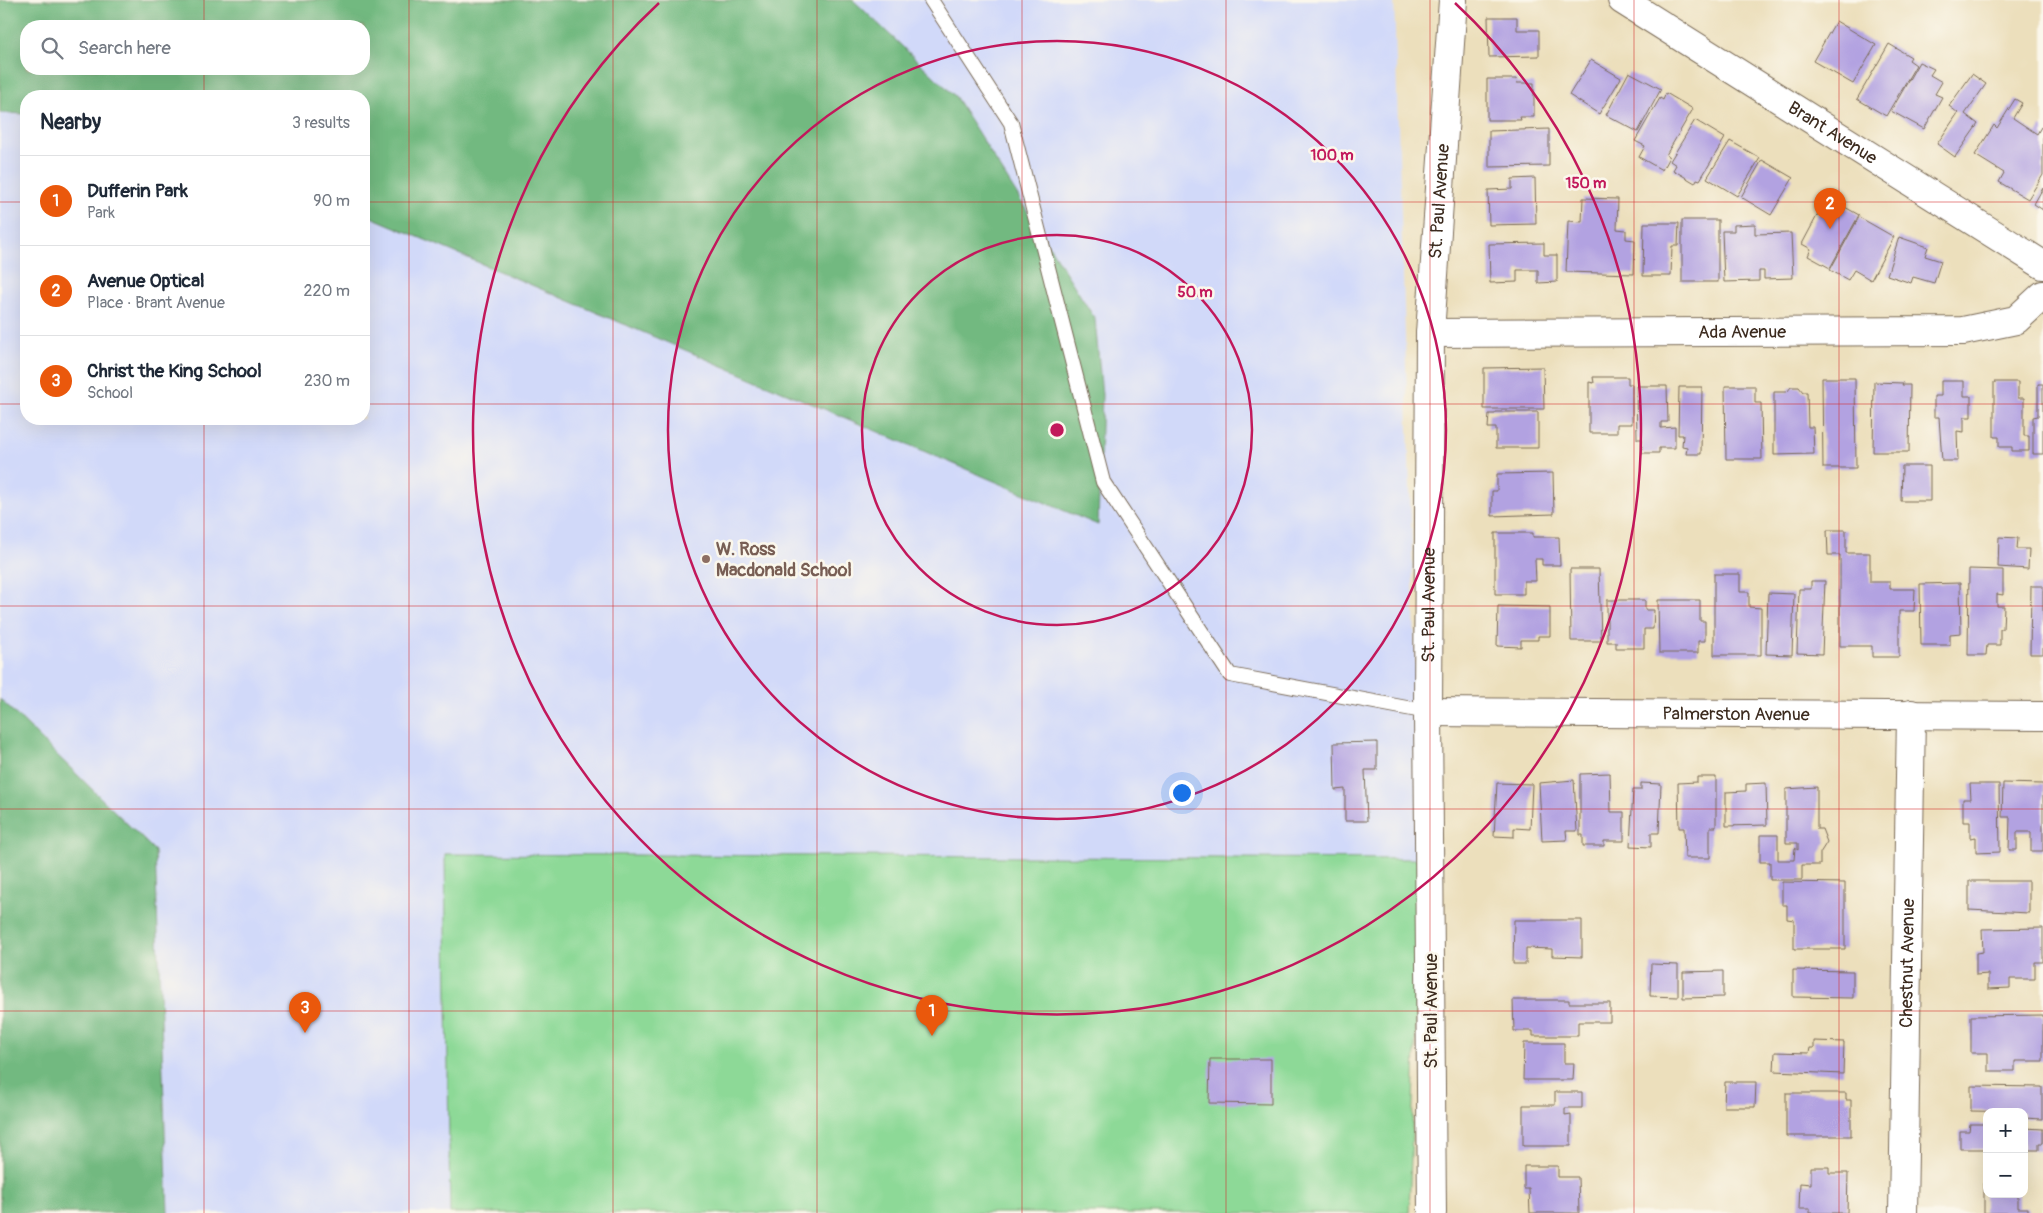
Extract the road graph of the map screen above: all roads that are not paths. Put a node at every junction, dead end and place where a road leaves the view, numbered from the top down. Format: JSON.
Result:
{"nodes":[{"id":1,"x":931,"y":0,"type":"edge"},
{"id":2,"x":1453,"y":0,"type":"edge"},
{"id":3,"x":1622,"y":0,"type":"edge"},
{"id":4,"x":2043,"y":265,"type":"edge"},
{"id":5,"x":2043,"y":296,"type":"edge"},
{"id":6,"x":1430,"y":333,"type":"junction"},
{"id":7,"x":1428,"y":712,"type":"junction"},
{"id":8,"x":1911,"y":714,"type":"junction"},
{"id":9,"x":2043,"y":716,"type":"edge"},
{"id":10,"x":1432,"y":1213,"type":"edge"},
{"id":11,"x":1903,"y":1213,"type":"edge"}],
"edges":[{"from":1,"to":7,"type":"lane"},
{"from":2,"to":6,"type":"street","name":"St. Paul Avenue"},
{"from":3,"to":4,"type":"street","name":"Brant Avenue"},
{"from":5,"to":6,"type":"street","name":"Ada Avenue"},
{"from":6,"to":7,"type":"street","name":"St. Paul Avenue"},
{"from":7,"to":8,"type":"street","name":"Palmerston Avenue"},
{"from":7,"to":10,"type":"street","name":"St. Paul Avenue"},
{"from":8,"to":9,"type":"street","name":"Palmerston Avenue"},
{"from":8,"to":11,"type":"street","name":"Chestnut Avenue"}]}
